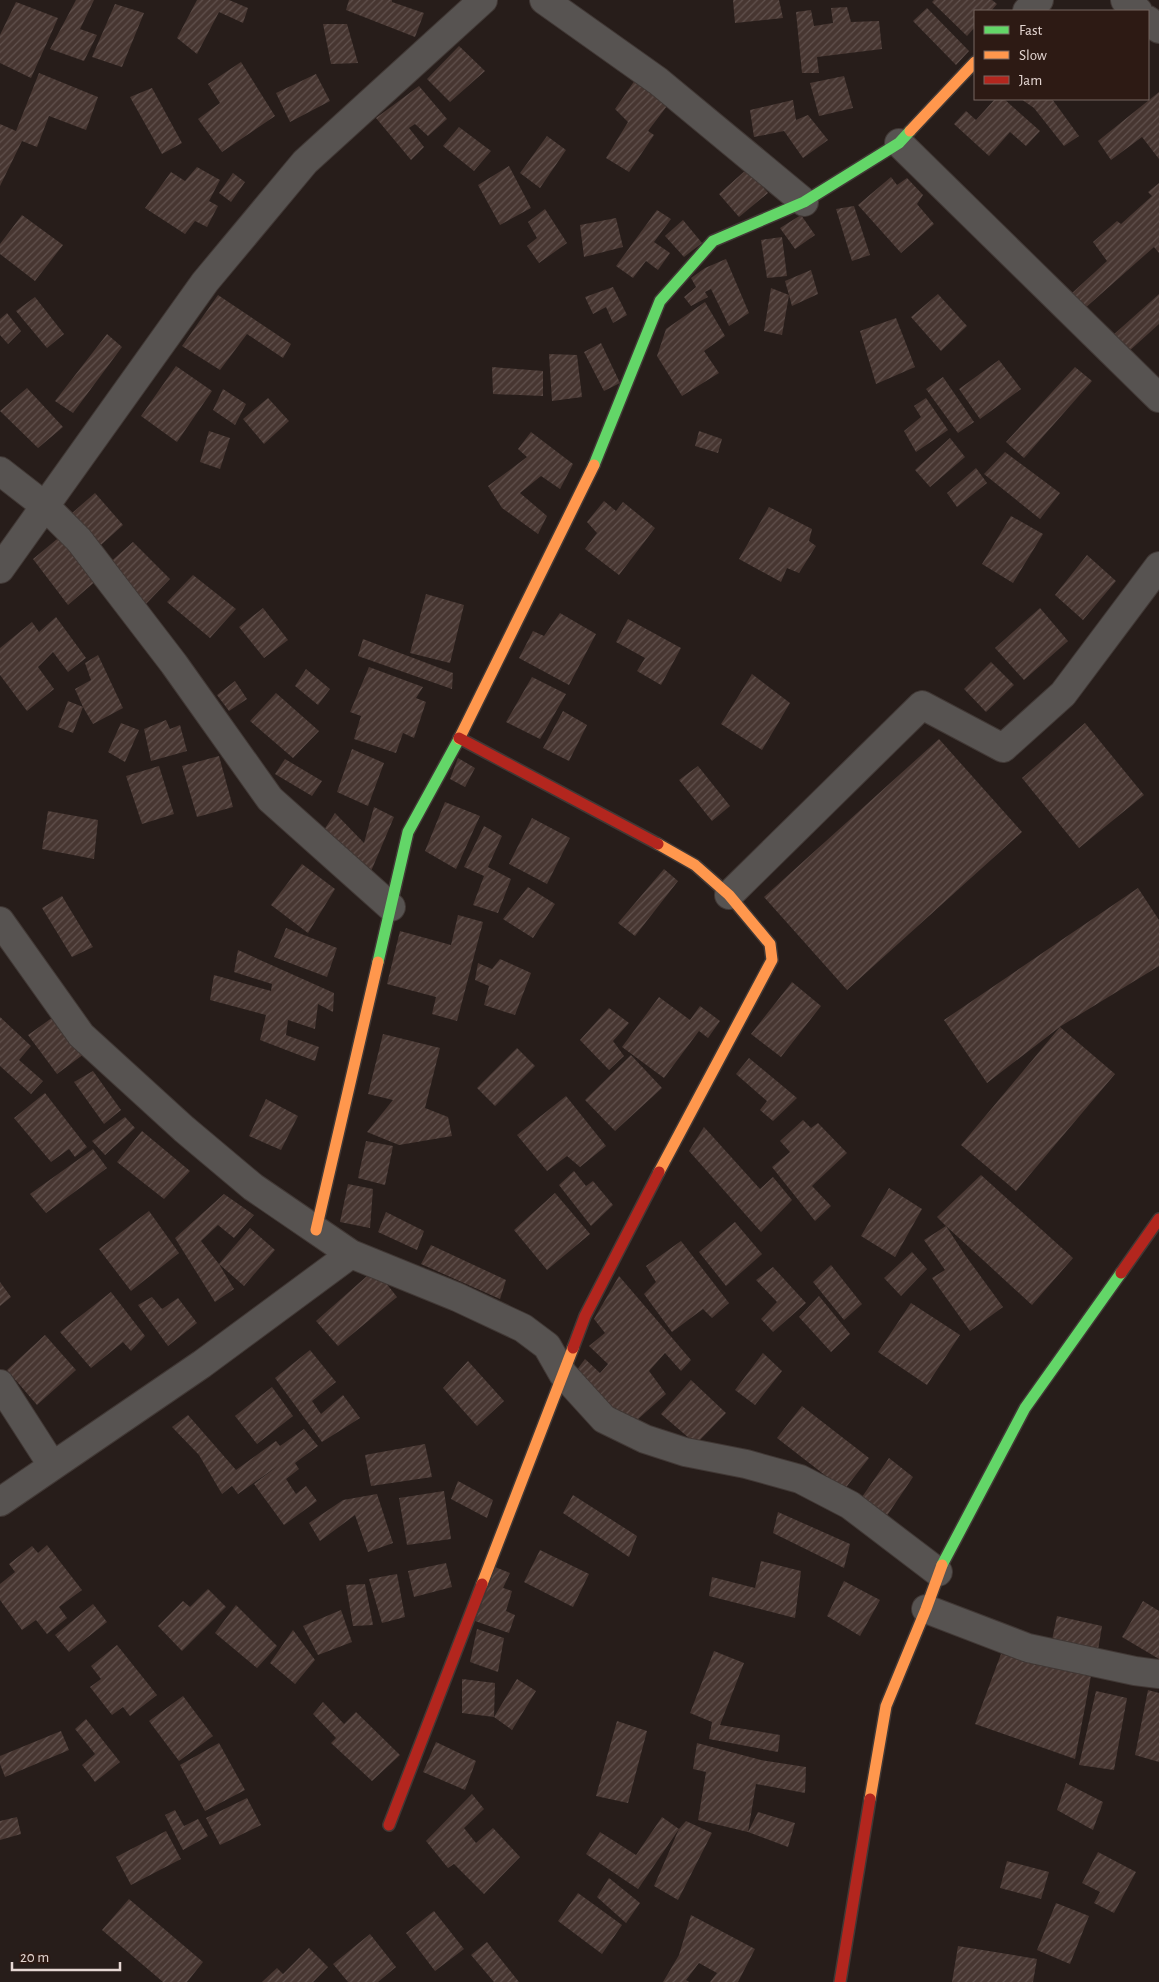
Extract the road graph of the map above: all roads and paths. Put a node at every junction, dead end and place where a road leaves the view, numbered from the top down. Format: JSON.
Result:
{"nodes":[{"id":1,"x":483,"y":0,"type":"edge"},
{"id":2,"x":544,"y":0,"type":"edge"},
{"id":3,"x":1039,"y":0,"type":"edge"},
{"id":4,"x":1125,"y":0,"type":"edge"},
{"id":5,"x":1029,"y":10,"type":"edge"},
{"id":6,"x":1137,"y":10,"type":"edge"},
{"id":7,"x":1149,"y":21,"type":"edge"},
{"id":8,"x":1159,"y":29,"type":"edge"},
{"id":9,"x":974,"y":63,"type":"edge"},
{"id":10,"x":899,"y":142,"type":"junction"},
{"id":11,"x":804,"y":202,"type":"junction"},
{"id":12,"x":1159,"y":398,"type":"edge"},
{"id":13,"x":0,"y":471,"type":"edge"},
{"id":14,"x":45,"y":506,"type":"junction"},
{"id":15,"x":1159,"y":566,"type":"edge"},
{"id":16,"x":0,"y":569,"type":"edge"},
{"id":17,"x":459,"y":738,"type":"junction"},
{"id":18,"x":729,"y":894,"type":"junction"},
{"id":19,"x":390,"y":907,"type":"junction"},
{"id":20,"x":0,"y":921,"type":"edge"},
{"id":21,"x":1159,"y":1219,"type":"edge"},
{"id":22,"x":316,"y":1230,"type":"junction"},
{"id":23,"x":350,"y":1254,"type":"junction"},
{"id":24,"x":563,"y":1374,"type":"junction"},
{"id":25,"x":0,"y":1384,"type":"edge"},
{"id":26,"x":52,"y":1465,"type":"junction"},
{"id":27,"x":0,"y":1502,"type":"edge"},
{"id":28,"x":938,"y":1572,"type":"junction"},
{"id":29,"x":926,"y":1609,"type":"junction"},
{"id":30,"x":1159,"y":1674,"type":"edge"},
{"id":31,"x":389,"y":1825,"type":"dead end"},
{"id":32,"x":840,"y":1982,"type":"edge"}],
"edges":[{"from":1,"to":14,"type":"street"},
{"from":2,"to":11,"type":"street"},
{"from":3,"to":5,"type":"street"},
{"from":4,"to":6,"type":"street"},
{"from":7,"to":8,"type":"street"},
{"from":9,"to":10,"type":"street"},
{"from":10,"to":11,"type":"street"},
{"from":10,"to":12,"type":"street"},
{"from":11,"to":17,"type":"street"},
{"from":13,"to":14,"type":"street"},
{"from":14,"to":16,"type":"street"},
{"from":14,"to":19,"type":"street"},
{"from":15,"to":18,"type":"street"},
{"from":17,"to":18,"type":"street"},
{"from":17,"to":19,"type":"street"},
{"from":18,"to":24,"type":"street"},
{"from":19,"to":22,"type":"street"},
{"from":20,"to":22,"type":"street"},
{"from":21,"to":28,"type":"street"},
{"from":22,"to":23,"type":"street"},
{"from":23,"to":24,"type":"street"},
{"from":23,"to":26,"type":"street"},
{"from":24,"to":28,"type":"street"},
{"from":24,"to":31,"type":"street"},
{"from":25,"to":26,"type":"street"},
{"from":26,"to":27,"type":"street"},
{"from":28,"to":29,"type":"street"},
{"from":29,"to":30,"type":"street"},
{"from":29,"to":32,"type":"street"}]}
